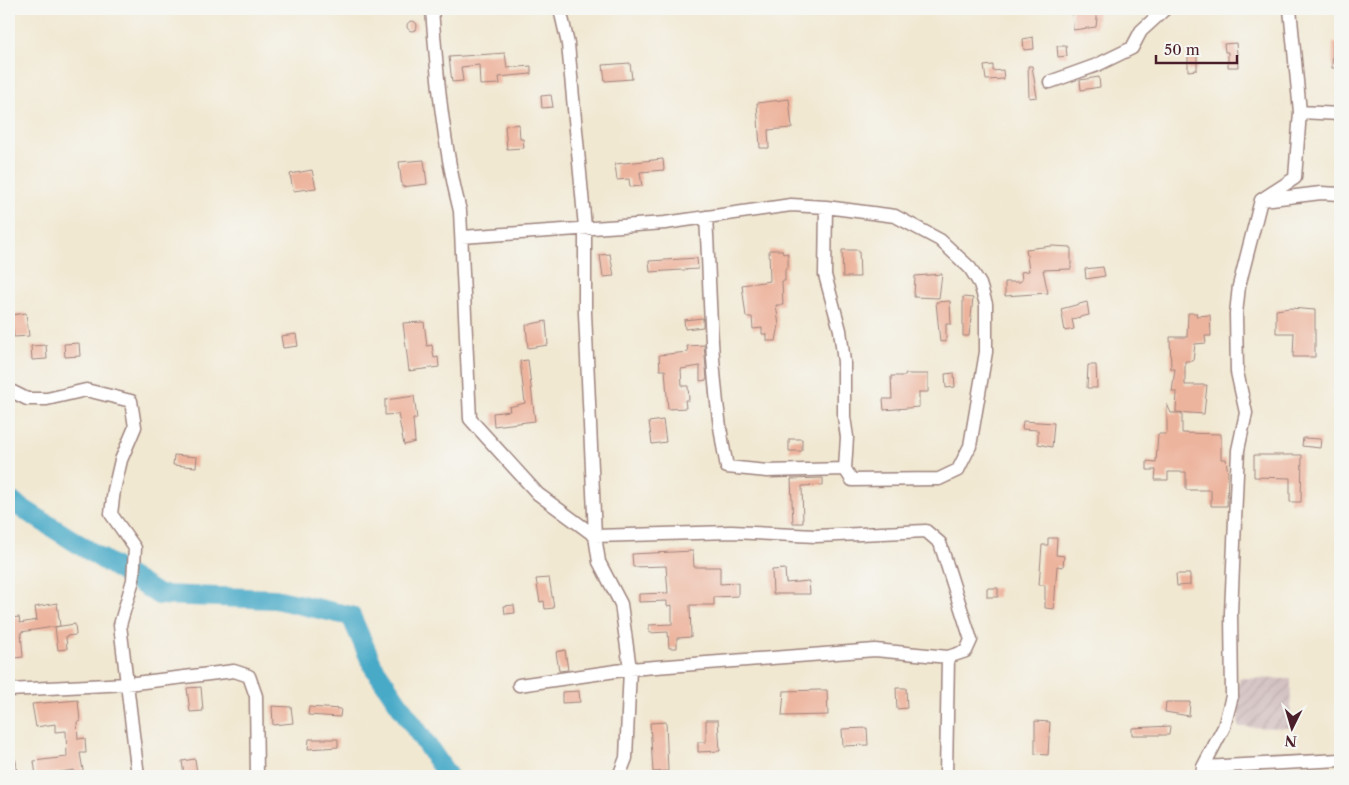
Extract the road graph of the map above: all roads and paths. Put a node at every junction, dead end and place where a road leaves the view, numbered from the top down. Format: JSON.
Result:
{"nodes":[{"id":1,"x":432,"y":9,"type":"edge"},
{"id":2,"x":560,"y":9,"type":"edge"},
{"id":3,"x":1165,"y":9,"type":"edge"},
{"id":4,"x":1290,"y":9,"type":"edge"},
{"id":5,"x":1050,"y":82,"type":"dead end"},
{"id":6,"x":1300,"y":112,"type":"junction"},
{"id":7,"x":1340,"y":114,"type":"edge"},
{"id":8,"x":1340,"y":194,"type":"edge"},
{"id":9,"x":1261,"y":200,"type":"junction"},
{"id":10,"x":826,"y":207,"type":"junction"},
{"id":11,"x":706,"y":217,"type":"junction"},
{"id":12,"x":585,"y":227,"type":"junction"},
{"id":13,"x":462,"y":237,"type":"junction"},
{"id":14,"x":9,"y":390,"type":"edge"},
{"id":15,"x":845,"y":469,"type":"junction"},
{"id":16,"x":595,"y":536,"type":"junction"},
{"id":17,"x":948,"y":657,"type":"junction"},
{"id":18,"x":630,"y":669,"type":"junction"},
{"id":19,"x":127,"y":684,"type":"junction"},
{"id":20,"x":520,"y":685,"type":"dead end"},
{"id":21,"x":9,"y":690,"type":"edge"},
{"id":22,"x":1340,"y":760,"type":"edge"},
{"id":23,"x":9,"y":763,"type":"edge"},
{"id":24,"x":1202,"y":771,"type":"edge"},
{"id":25,"x":10,"y":776,"type":"edge"},
{"id":26,"x":138,"y":776,"type":"edge"},
{"id":27,"x":257,"y":776,"type":"edge"},
{"id":28,"x":619,"y":776,"type":"edge"},
{"id":29,"x":946,"y":776,"type":"edge"}],
"edges":[{"from":1,"to":13,"type":"street"},
{"from":2,"to":12,"type":"street"},
{"from":3,"to":5,"type":"street"},
{"from":4,"to":6,"type":"street"},
{"from":6,"to":7,"type":"street"},
{"from":6,"to":9,"type":"street"},
{"from":8,"to":9,"type":"street"},
{"from":9,"to":24,"type":"street"},
{"from":10,"to":11,"type":"street"},
{"from":10,"to":15,"type":"street"},
{"from":10,"to":15,"type":"street"},
{"from":11,"to":12,"type":"street"},
{"from":11,"to":15,"type":"street"},
{"from":12,"to":13,"type":"street"},
{"from":12,"to":16,"type":"street"},
{"from":13,"to":16,"type":"street"},
{"from":14,"to":19,"type":"street"},
{"from":16,"to":17,"type":"street"},
{"from":16,"to":18,"type":"street"},
{"from":17,"to":18,"type":"street"},
{"from":17,"to":29,"type":"street"},
{"from":18,"to":20,"type":"street"},
{"from":18,"to":28,"type":"street"},
{"from":19,"to":21,"type":"street"},
{"from":19,"to":26,"type":"street"},
{"from":19,"to":27,"type":"street"},
{"from":22,"to":24,"type":"street"},
{"from":23,"to":25,"type":"street"}]}
